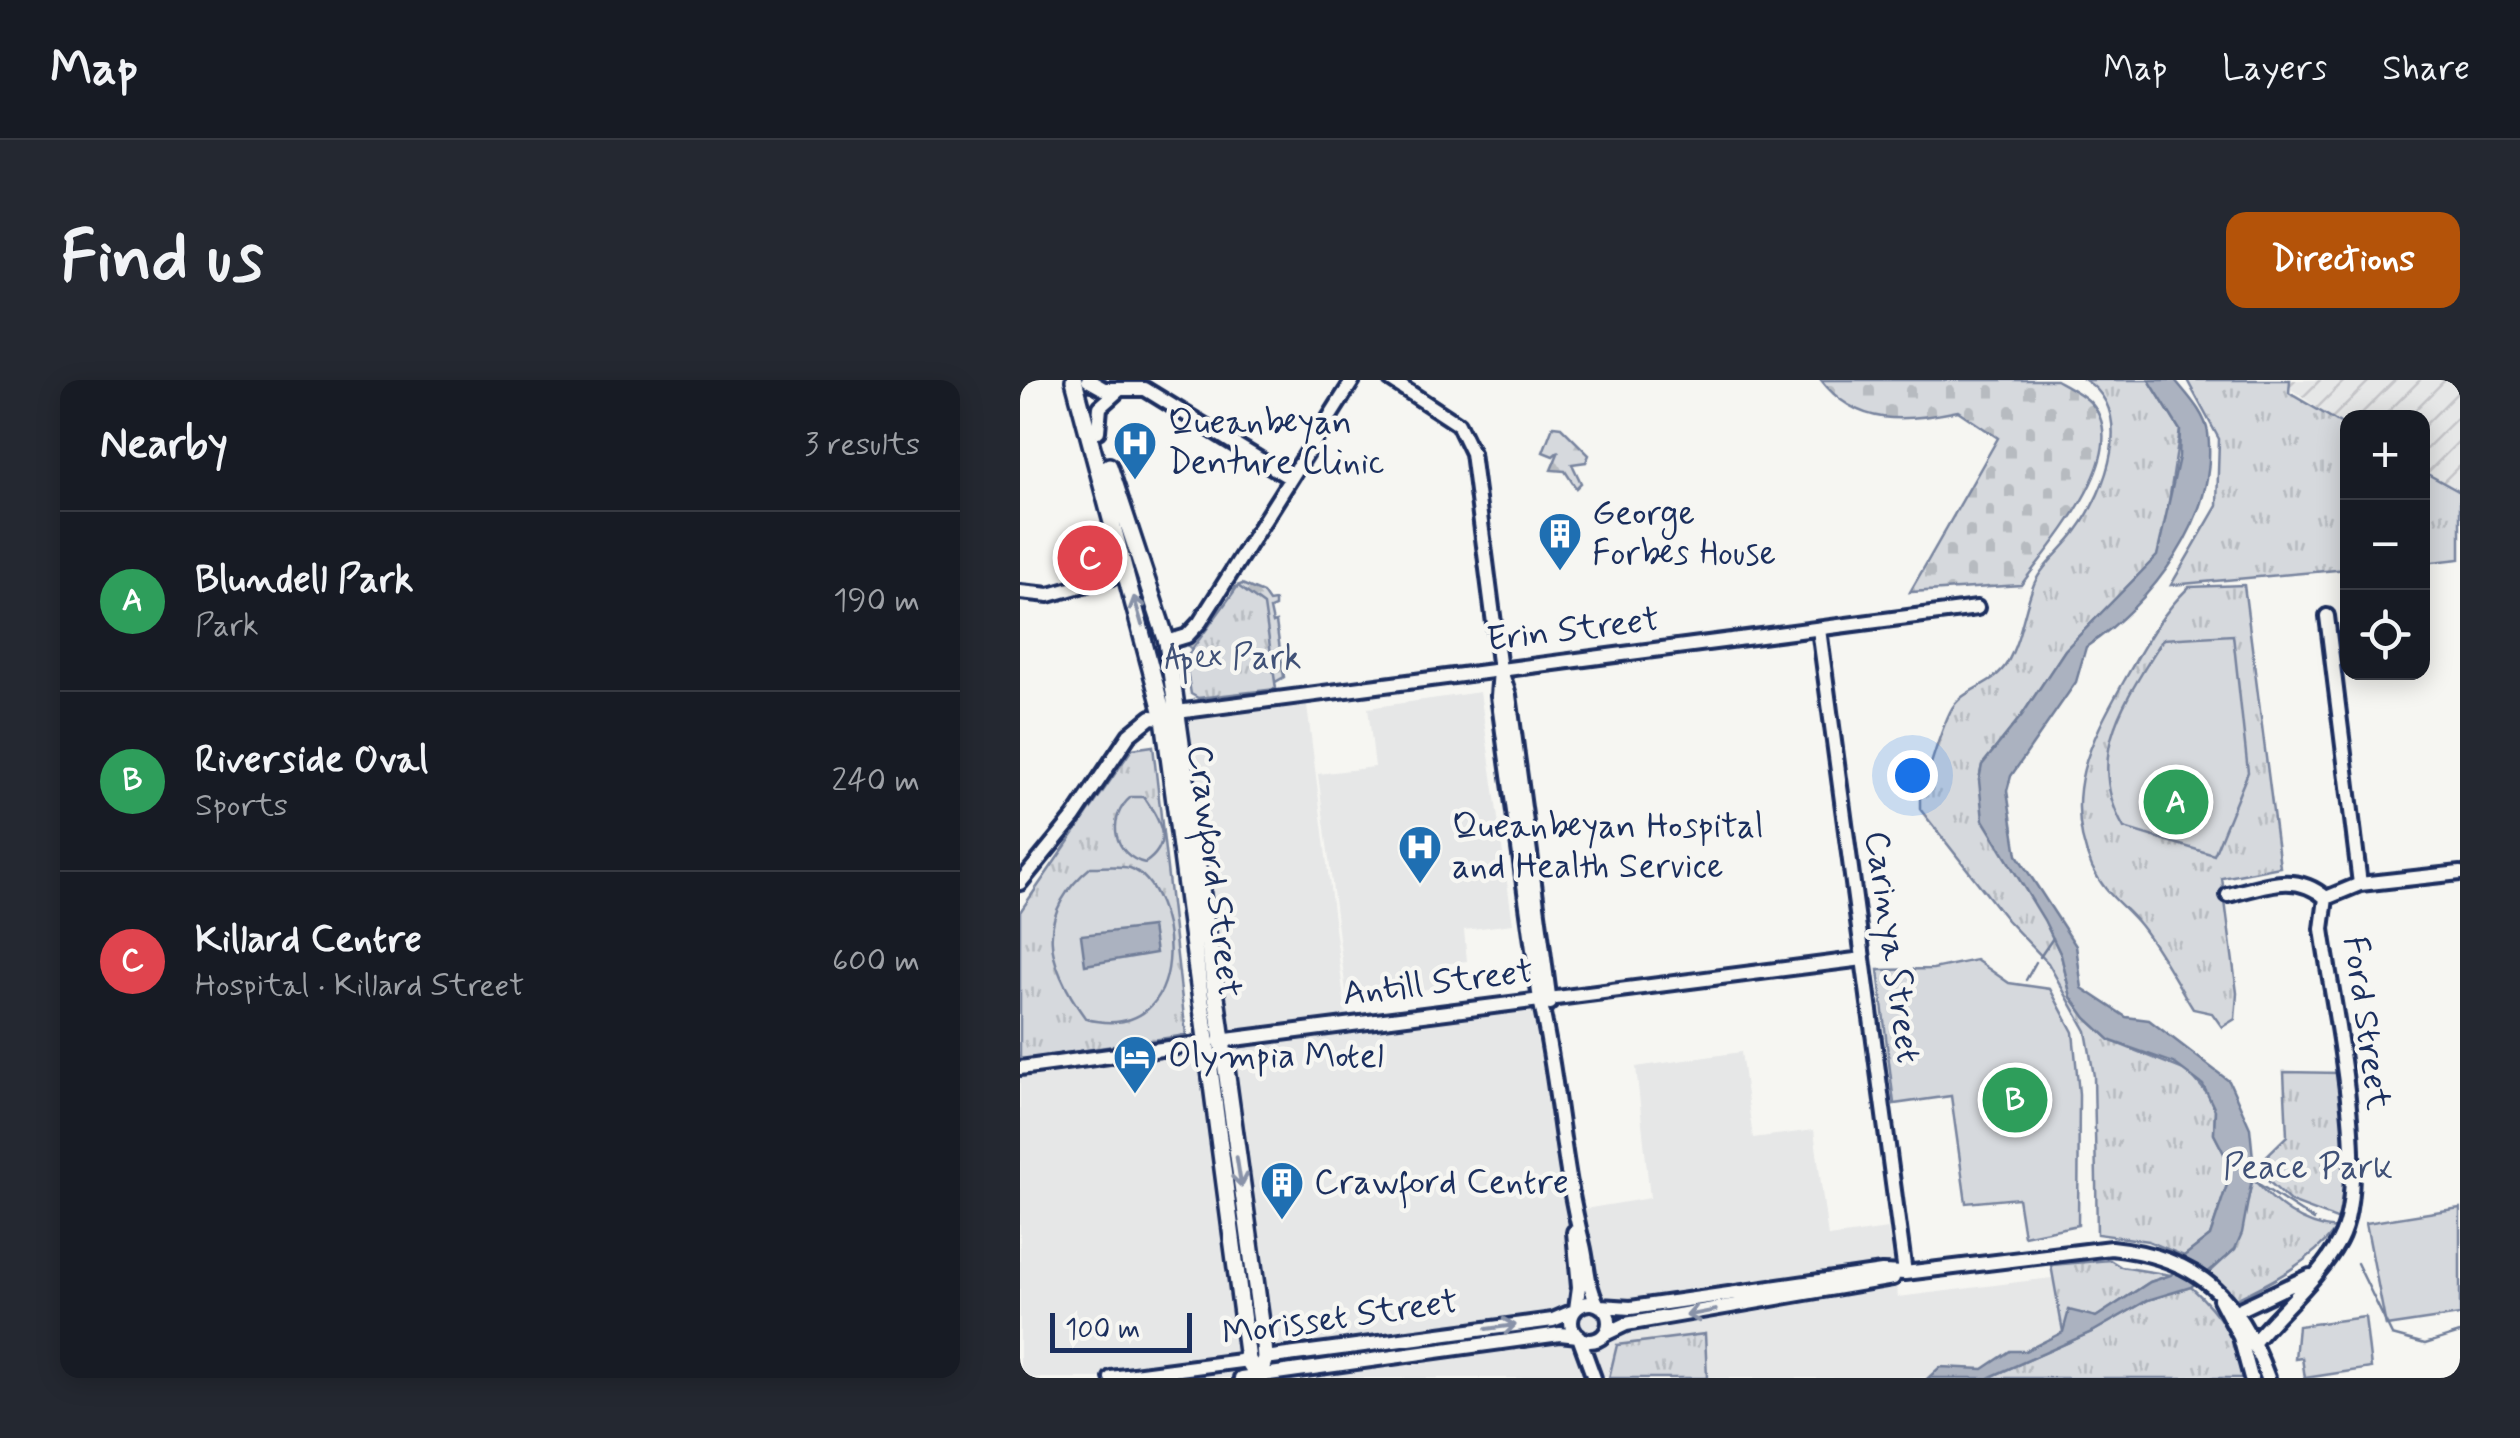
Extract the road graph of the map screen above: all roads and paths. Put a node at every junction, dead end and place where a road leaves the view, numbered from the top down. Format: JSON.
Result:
{"nodes":[{"id":1,"x":1074,"y":380,"type":"edge"},
{"id":2,"x":1087,"y":380,"type":"edge"},
{"id":3,"x":1353,"y":380,"type":"edge"},
{"id":4,"x":1391,"y":380,"type":"edge"},
{"id":5,"x":1121,"y":388,"type":"junction"},
{"id":6,"x":1098,"y":431,"type":"junction"},
{"id":7,"x":1290,"y":478,"type":"junction"},
{"id":8,"x":1135,"y":570,"type":"junction"},
{"id":9,"x":1020,"y":592,"type":"edge"},
{"id":10,"x":1977,"y":608,"type":"dead end"},
{"id":11,"x":2327,"y":616,"type":"dead end"},
{"id":12,"x":1819,"y":629,"type":"junction"},
{"id":13,"x":1167,"y":642,"type":"junction"},
{"id":14,"x":1500,"y":670,"type":"junction"},
{"id":15,"x":1170,"y":715,"type":"junction"},
{"id":16,"x":2460,"y":873,"type":"edge"},
{"id":17,"x":1021,"y":878,"type":"edge"},
{"id":18,"x":2360,"y":884,"type":"junction"},
{"id":19,"x":2228,"y":895,"type":"dead end"},
{"id":20,"x":2326,"y":898,"type":"junction"},
{"id":21,"x":1863,"y":960,"type":"junction"},
{"id":22,"x":1545,"y":999,"type":"junction"},
{"id":23,"x":1212,"y":1042,"type":"junction"},
{"id":24,"x":1020,"y":1068,"type":"edge"},
{"id":25,"x":1575,"y":1219,"type":"junction"},
{"id":26,"x":2319,"y":1268,"type":"junction"},
{"id":27,"x":1905,"y":1273,"type":"junction"},
{"id":28,"x":1792,"y":1283,"type":"junction"},
{"id":29,"x":1756,"y":1288,"type":"junction"},
{"id":30,"x":2212,"y":1288,"type":"junction"},
{"id":31,"x":1820,"y":1291,"type":"junction"},
{"id":32,"x":1599,"y":1305,"type":"junction"},
{"id":33,"x":1734,"y":1307,"type":"junction"},
{"id":34,"x":1575,"y":1310,"type":"junction"},
{"id":35,"x":2238,"y":1310,"type":"junction"},
{"id":36,"x":1603,"y":1335,"type":"junction"},
{"id":37,"x":2240,"y":1336,"type":"junction"},
{"id":38,"x":1578,"y":1337,"type":"junction"},
{"id":39,"x":2255,"y":1341,"type":"junction"},
{"id":40,"x":1265,"y":1358,"type":"junction"},
{"id":41,"x":1248,"y":1360,"type":"junction"},
{"id":42,"x":1338,"y":1371,"type":"edge"},
{"id":43,"x":1594,"y":1376,"type":"edge"},
{"id":44,"x":1259,"y":1377,"type":"edge"},
{"id":45,"x":1111,"y":1378,"type":"edge"},
{"id":46,"x":1241,"y":1378,"type":"edge"},
{"id":47,"x":2251,"y":1378,"type":"edge"},
{"id":48,"x":2268,"y":1378,"type":"edge"}],
"edges":[{"from":1,"to":8,"type":"main road","name":"Crawford Street"},
{"from":2,"to":5,"type":"street"},
{"from":2,"to":6,"type":"main road","name":"Crawford Street"},
{"from":3,"to":7,"type":"street"},
{"from":4,"to":14,"type":"street"},
{"from":5,"to":6,"type":"street"},
{"from":5,"to":7,"type":"street"},
{"from":6,"to":8,"type":"main road","name":"Crawford Street"},
{"from":7,"to":13,"type":"street"},
{"from":8,"to":9,"type":"street"},
{"from":8,"to":13,"type":"main road","name":"Crawford Street"},
{"from":15,"to":8,"type":"main road","name":"Crawford Street","one_way":true},
{"from":10,"to":12,"type":"street","name":"Erin Street"},
{"from":11,"to":18,"type":"street"},
{"from":12,"to":14,"type":"street","name":"Erin Street"},
{"from":12,"to":21,"type":"street","name":"Carinya Street"},
{"from":13,"to":15,"type":"main road","name":"Crawford Street"},
{"from":14,"to":15,"type":"street","name":"Erin Street"},
{"from":14,"to":22,"type":"street"},
{"from":15,"to":17,"type":"street"},
{"from":15,"to":23,"type":"main road","name":"Crawford Street"},
{"from":16,"to":18,"type":"street","name":"Ford Street"},
{"from":18,"to":20,"type":"street","name":"Ford Street"},
{"from":19,"to":20,"type":"street","name":"Ford Street"},
{"from":20,"to":26,"type":"street","name":"Ford Street"},
{"from":21,"to":22,"type":"street","name":"Antill Street"},
{"from":21,"to":27,"type":"street","name":"Carinya Street"},
{"from":22,"to":23,"type":"street","name":"Antill Street"},
{"from":22,"to":25,"type":"street"},
{"from":23,"to":24,"type":"street","name":"Antill Street"},
{"from":23,"to":40,"type":"main road","name":"Crawford Street","one_way":true},
{"from":23,"to":41,"type":"main road","name":"Crawford Street"},
{"from":25,"to":32,"type":"street"},
{"from":25,"to":34,"type":"street"},
{"from":26,"to":35,"type":"street","name":"Ford Street"},
{"from":26,"to":39,"type":"street","name":"Ford Street"},
{"from":27,"to":28,"type":"street"},
{"from":27,"to":30,"type":"street"},
{"from":27,"to":31,"type":"street"},
{"from":28,"to":29,"type":"street"},
{"from":28,"to":31,"type":"street"},
{"from":29,"to":32,"type":"street"},
{"from":29,"to":33,"type":"street"},
{"from":30,"to":35,"type":"street"},
{"from":30,"to":37,"type":"street"},
{"from":31,"to":33,"type":"street"},
{"from":32,"to":34,"type":"street"},
{"from":32,"to":36,"type":"street"},
{"from":33,"to":36,"type":"street","one_way":true},
{"from":34,"to":38,"type":"street"},
{"from":40,"to":34,"type":"street","name":"Morisset Street","one_way":true},
{"from":35,"to":37,"type":"street"},
{"from":35,"to":39,"type":"street"},
{"from":36,"to":38,"type":"street"},
{"from":36,"to":43,"type":"street"},
{"from":37,"to":47,"type":"street"},
{"from":38,"to":42,"type":"street","name":"Morisset Street"},
{"from":38,"to":43,"type":"street"},
{"from":39,"to":48,"type":"street"},
{"from":40,"to":41,"type":"main road","name":"Morisset Street"},
{"from":40,"to":44,"type":"main road","name":"Crawford Street"},
{"from":41,"to":44,"type":"main road","name":"Crawford Street"},
{"from":41,"to":45,"type":"street","name":"Morisset Street"},
{"from":42,"to":44,"type":"street","name":"Morisset Street"},
{"from":44,"to":46,"type":"street","name":"Morisset Street"}]}
